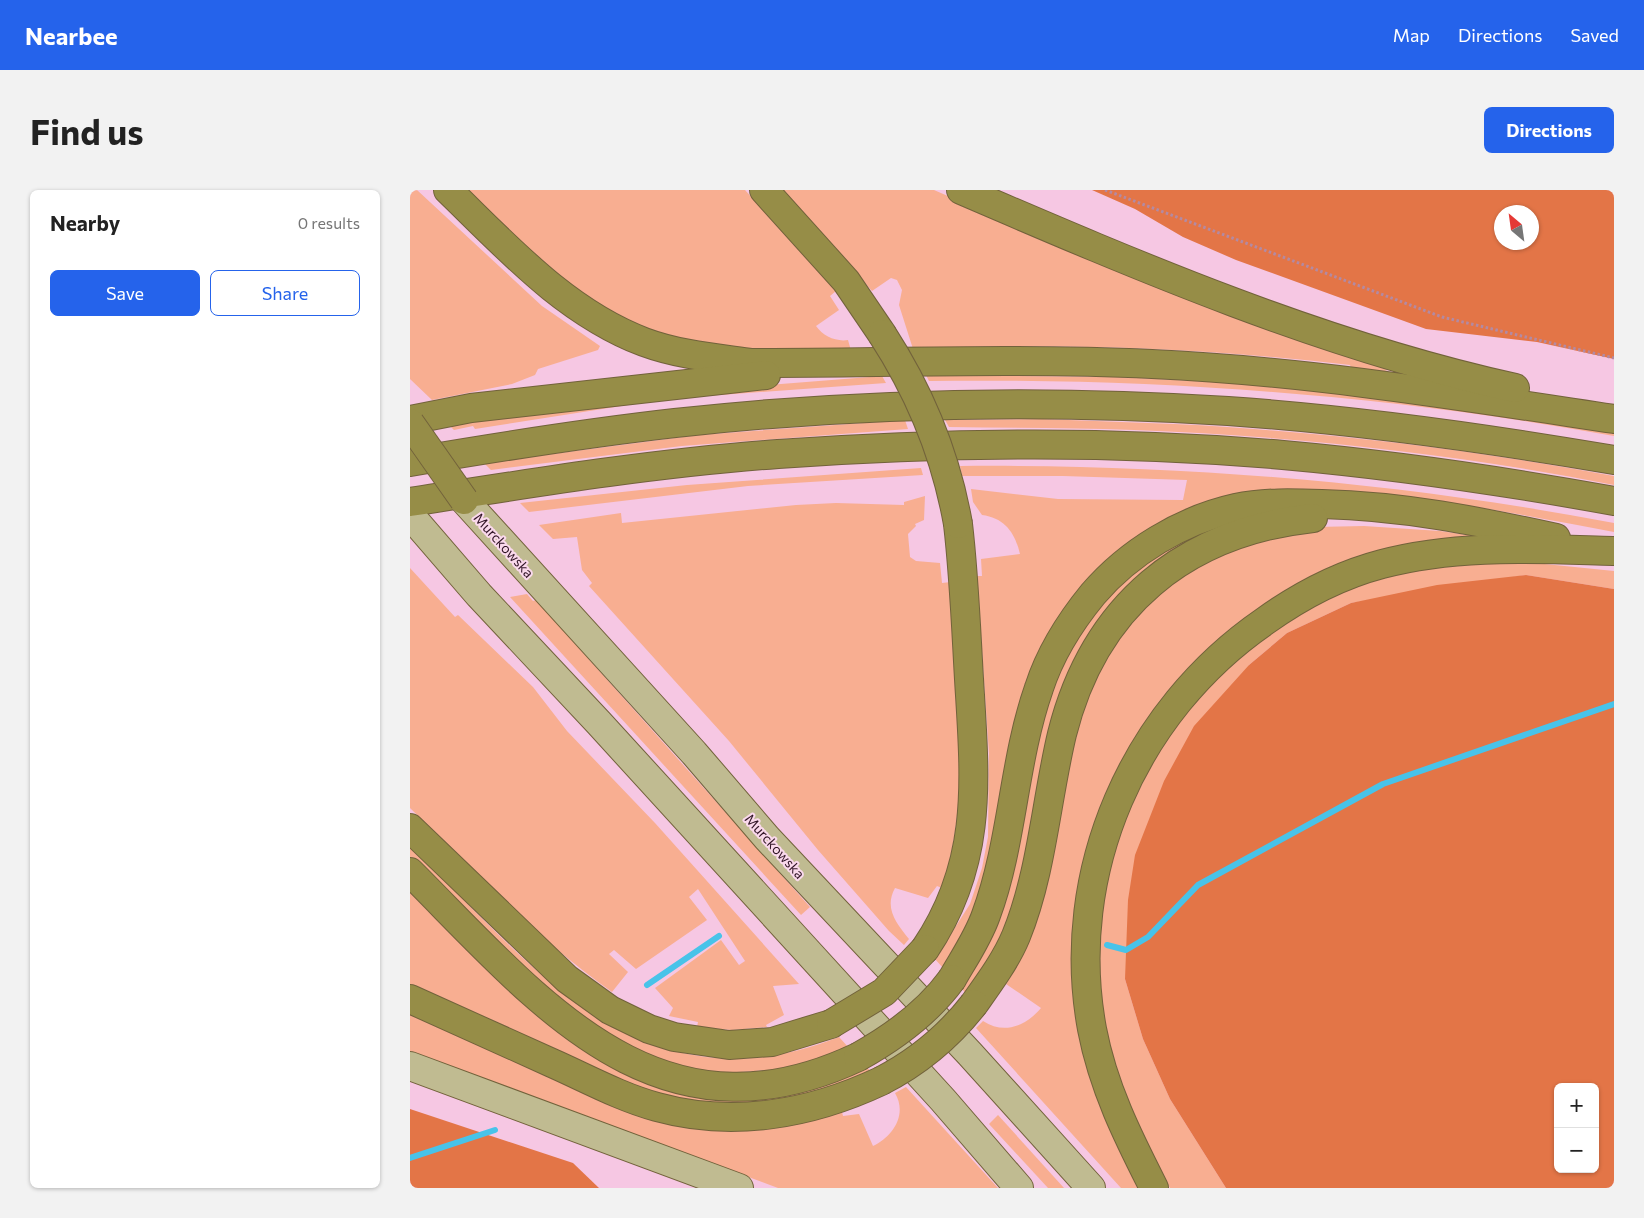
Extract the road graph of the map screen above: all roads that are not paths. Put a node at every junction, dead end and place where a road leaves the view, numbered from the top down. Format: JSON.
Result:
{"nodes":[{"id":1,"x":448,"y":190,"type":"edge"},
{"id":2,"x":764,"y":190,"type":"edge"},
{"id":3,"x":960,"y":190,"type":"edge"},
{"id":4,"x":884,"y":363,"type":"junction"},
{"id":5,"x":1614,"y":411,"type":"edge"},
{"id":6,"x":1614,"y":419,"type":"edge"},
{"id":7,"x":410,"y":422,"type":"edge"},
{"id":8,"x":1614,"y":460,"type":"edge"},
{"id":9,"x":410,"y":462,"type":"edge"},
{"id":10,"x":464,"y":500,"type":"joint"},
{"id":11,"x":1614,"y":501,"type":"edge"},
{"id":12,"x":410,"y":502,"type":"edge"},
{"id":13,"x":410,"y":515,"type":"edge"},
{"id":14,"x":1499,"y":525,"type":"junction"},
{"id":15,"x":1613,"y":551,"type":"edge"},
{"id":16,"x":410,"y":828,"type":"edge"},
{"id":17,"x":410,"y":872,"type":"edge"},
{"id":18,"x":410,"y":999,"type":"edge"},
{"id":19,"x":410,"y":1066,"type":"edge"},
{"id":20,"x":1014,"y":1184,"type":"edge"},
{"id":21,"x":739,"y":1188,"type":"edge"},
{"id":22,"x":1090,"y":1188,"type":"edge"},
{"id":23,"x":1154,"y":1188,"type":"edge"}],
"edges":[{"from":1,"to":4,"type":"highway"},
{"from":2,"to":16,"type":"highway","bridge":true},
{"from":3,"to":5,"type":"highway"},
{"from":4,"to":6,"type":"highway"},
{"from":4,"to":7,"type":"highway"},
{"from":7,"to":10,"type":"highway","bridge":true},
{"from":8,"to":9,"type":"highway"},
{"from":10,"to":22,"type":"main road","name":"Murckowska"},
{"from":11,"to":12,"type":"highway"},
{"from":13,"to":20,"type":"main road"},
{"from":14,"to":15,"type":"highway"},
{"from":14,"to":17,"type":"highway","bridge":true},
{"from":14,"to":18,"type":"highway","bridge":true},
{"from":15,"to":23,"type":"highway"},
{"from":19,"to":21,"type":"main road"}]}
